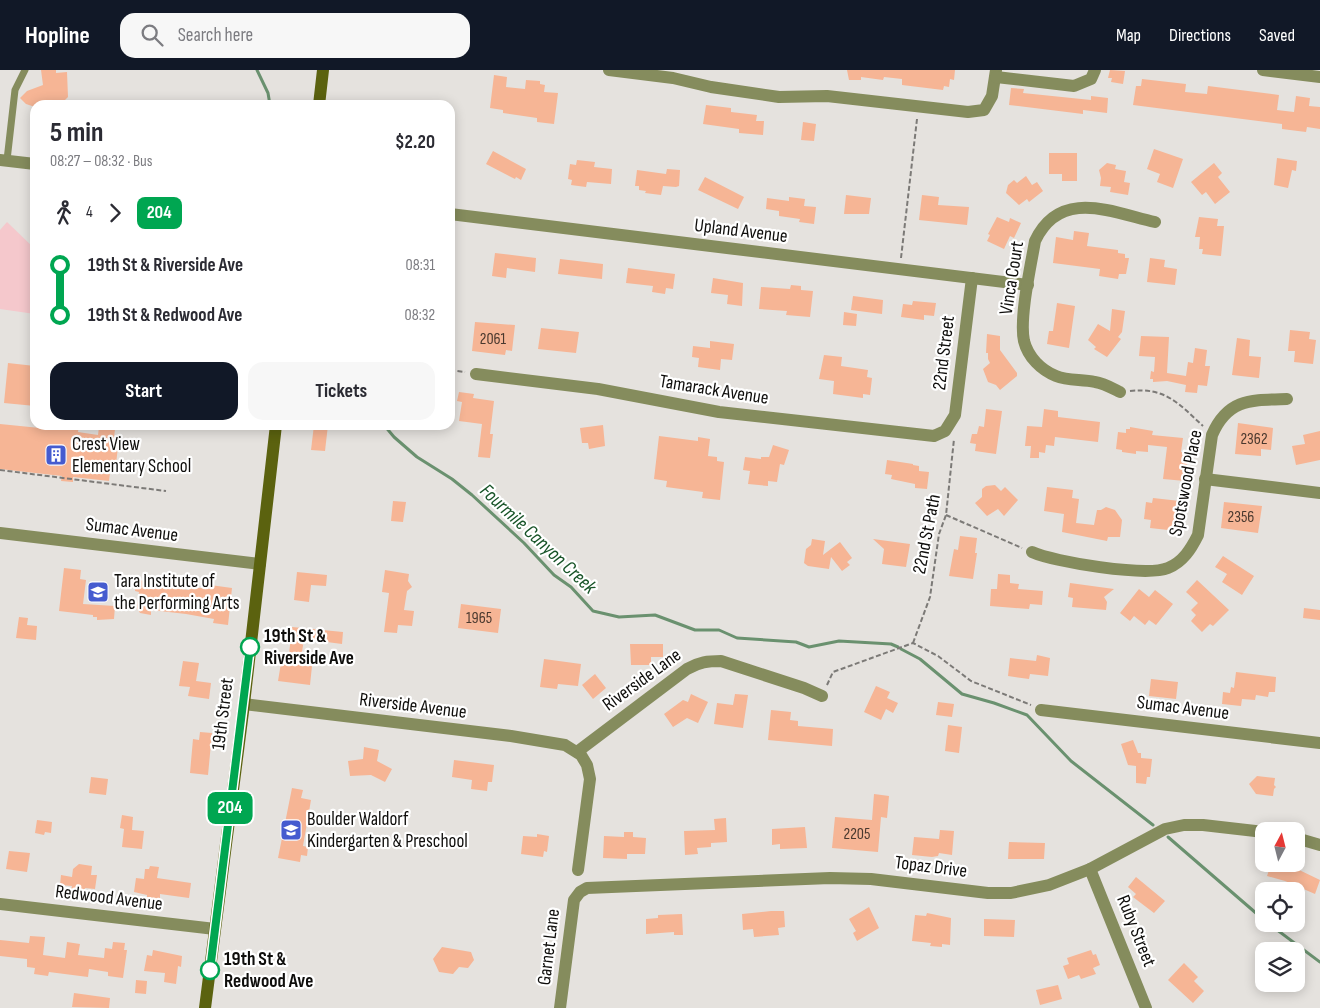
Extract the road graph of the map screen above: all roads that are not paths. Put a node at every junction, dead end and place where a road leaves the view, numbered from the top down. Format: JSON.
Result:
{"nodes":[{"id":1,"x":25,"y":70,"type":"edge"},
{"id":2,"x":323,"y":70,"type":"edge"},
{"id":3,"x":609,"y":70,"type":"edge"},
{"id":4,"x":1096,"y":70,"type":"edge"},
{"id":5,"x":1263,"y":70,"type":"edge"},
{"id":6,"x":996,"y":73,"type":"edge"},
{"id":7,"x":1320,"y":77,"type":"edge"},
{"id":8,"x":320,"y":100,"type":"edge"},
{"id":9,"x":3,"y":160,"type":"edge"},
{"id":10,"x":30,"y":163,"type":"edge"},
{"id":11,"x":455,"y":215,"type":"edge"},
{"id":12,"x":1155,"y":222,"type":"dead end"},
{"id":13,"x":972,"y":278,"type":"junction"},
{"id":14,"x":1028,"y":285,"type":"junction"},
{"id":15,"x":476,"y":374,"type":"road end"},
{"id":16,"x":1120,"y":392,"type":"road end"},
{"id":17,"x":1287,"y":399,"type":"dead end"},
{"id":18,"x":275,"y":430,"type":"edge"},
{"id":19,"x":945,"y":431,"type":"joint"},
{"id":20,"x":1205,"y":479,"type":"junction"},
{"id":21,"x":1320,"y":493,"type":"edge"},
{"id":22,"x":0,"y":533,"type":"edge"},
{"id":23,"x":1032,"y":552,"type":"road end"},
{"id":24,"x":260,"y":564,"type":"junction"},
{"id":25,"x":822,"y":696,"type":"road end"},
{"id":26,"x":244,"y":704,"type":"junction"},
{"id":27,"x":1041,"y":710,"type":"road end"},
{"id":28,"x":1320,"y":743,"type":"edge"},
{"id":29,"x":577,"y":752,"type":"junction"},
{"id":30,"x":1255,"y":831,"type":"edge"},
{"id":31,"x":1305,"y":841,"type":"edge"},
{"id":32,"x":1320,"y":845,"type":"edge"},
{"id":33,"x":1090,"y":869,"type":"junction"},
{"id":34,"x":578,"y":870,"type":"dead end"},
{"id":35,"x":580,"y":892,"type":"joint"},
{"id":36,"x":0,"y":904,"type":"edge"},
{"id":37,"x":215,"y":929,"type":"junction"},
{"id":38,"x":205,"y":1008,"type":"edge"},
{"id":39,"x":560,"y":1008,"type":"edge"},
{"id":40,"x":1146,"y":1008,"type":"edge"}],
"edges":[{"from":1,"to":9,"type":"lane"},
{"from":2,"to":8,"type":"street"},
{"from":3,"to":6,"type":"street"},
{"from":4,"to":6,"type":"street"},
{"from":5,"to":7,"type":"street"},
{"from":9,"to":10,"type":"street"},
{"from":11,"to":13,"type":"street","name":"Upland Avenue"},
{"from":12,"to":14,"type":"street","name":"Vinca Court"},
{"from":13,"to":14,"type":"street","name":"Upland Avenue"},
{"from":13,"to":19,"type":"street","name":"22nd Street"},
{"from":14,"to":16,"type":"street","name":"Vinca Court"},
{"from":15,"to":19,"type":"street","name":"Tamarack Avenue"},
{"from":17,"to":20,"type":"street","name":"Spotswood Place"},
{"from":18,"to":24,"type":"street","name":"19th Street"},
{"from":20,"to":21,"type":"street"},
{"from":20,"to":23,"type":"street","name":"Spotswood Place"},
{"from":22,"to":24,"type":"street","name":"Sumac Avenue"},
{"from":24,"to":26,"type":"street","name":"19th Street"},
{"from":25,"to":29,"type":"street","name":"Riverside Lane"},
{"from":26,"to":29,"type":"street","name":"Riverside Avenue"},
{"from":26,"to":37,"type":"street","name":"19th Street"},
{"from":27,"to":28,"type":"street","name":"Sumac Avenue"},
{"from":29,"to":34,"type":"street"},
{"from":30,"to":33,"type":"street","name":"Topaz Drive"},
{"from":31,"to":32,"type":"street"},
{"from":33,"to":35,"type":"street","name":"Topaz Drive"},
{"from":33,"to":40,"type":"street","name":"Ruby Street"},
{"from":35,"to":39,"type":"street","name":"Garnet Lane"},
{"from":36,"to":37,"type":"street","name":"Redwood Avenue"},
{"from":37,"to":38,"type":"street","name":"19th Street"}]}
